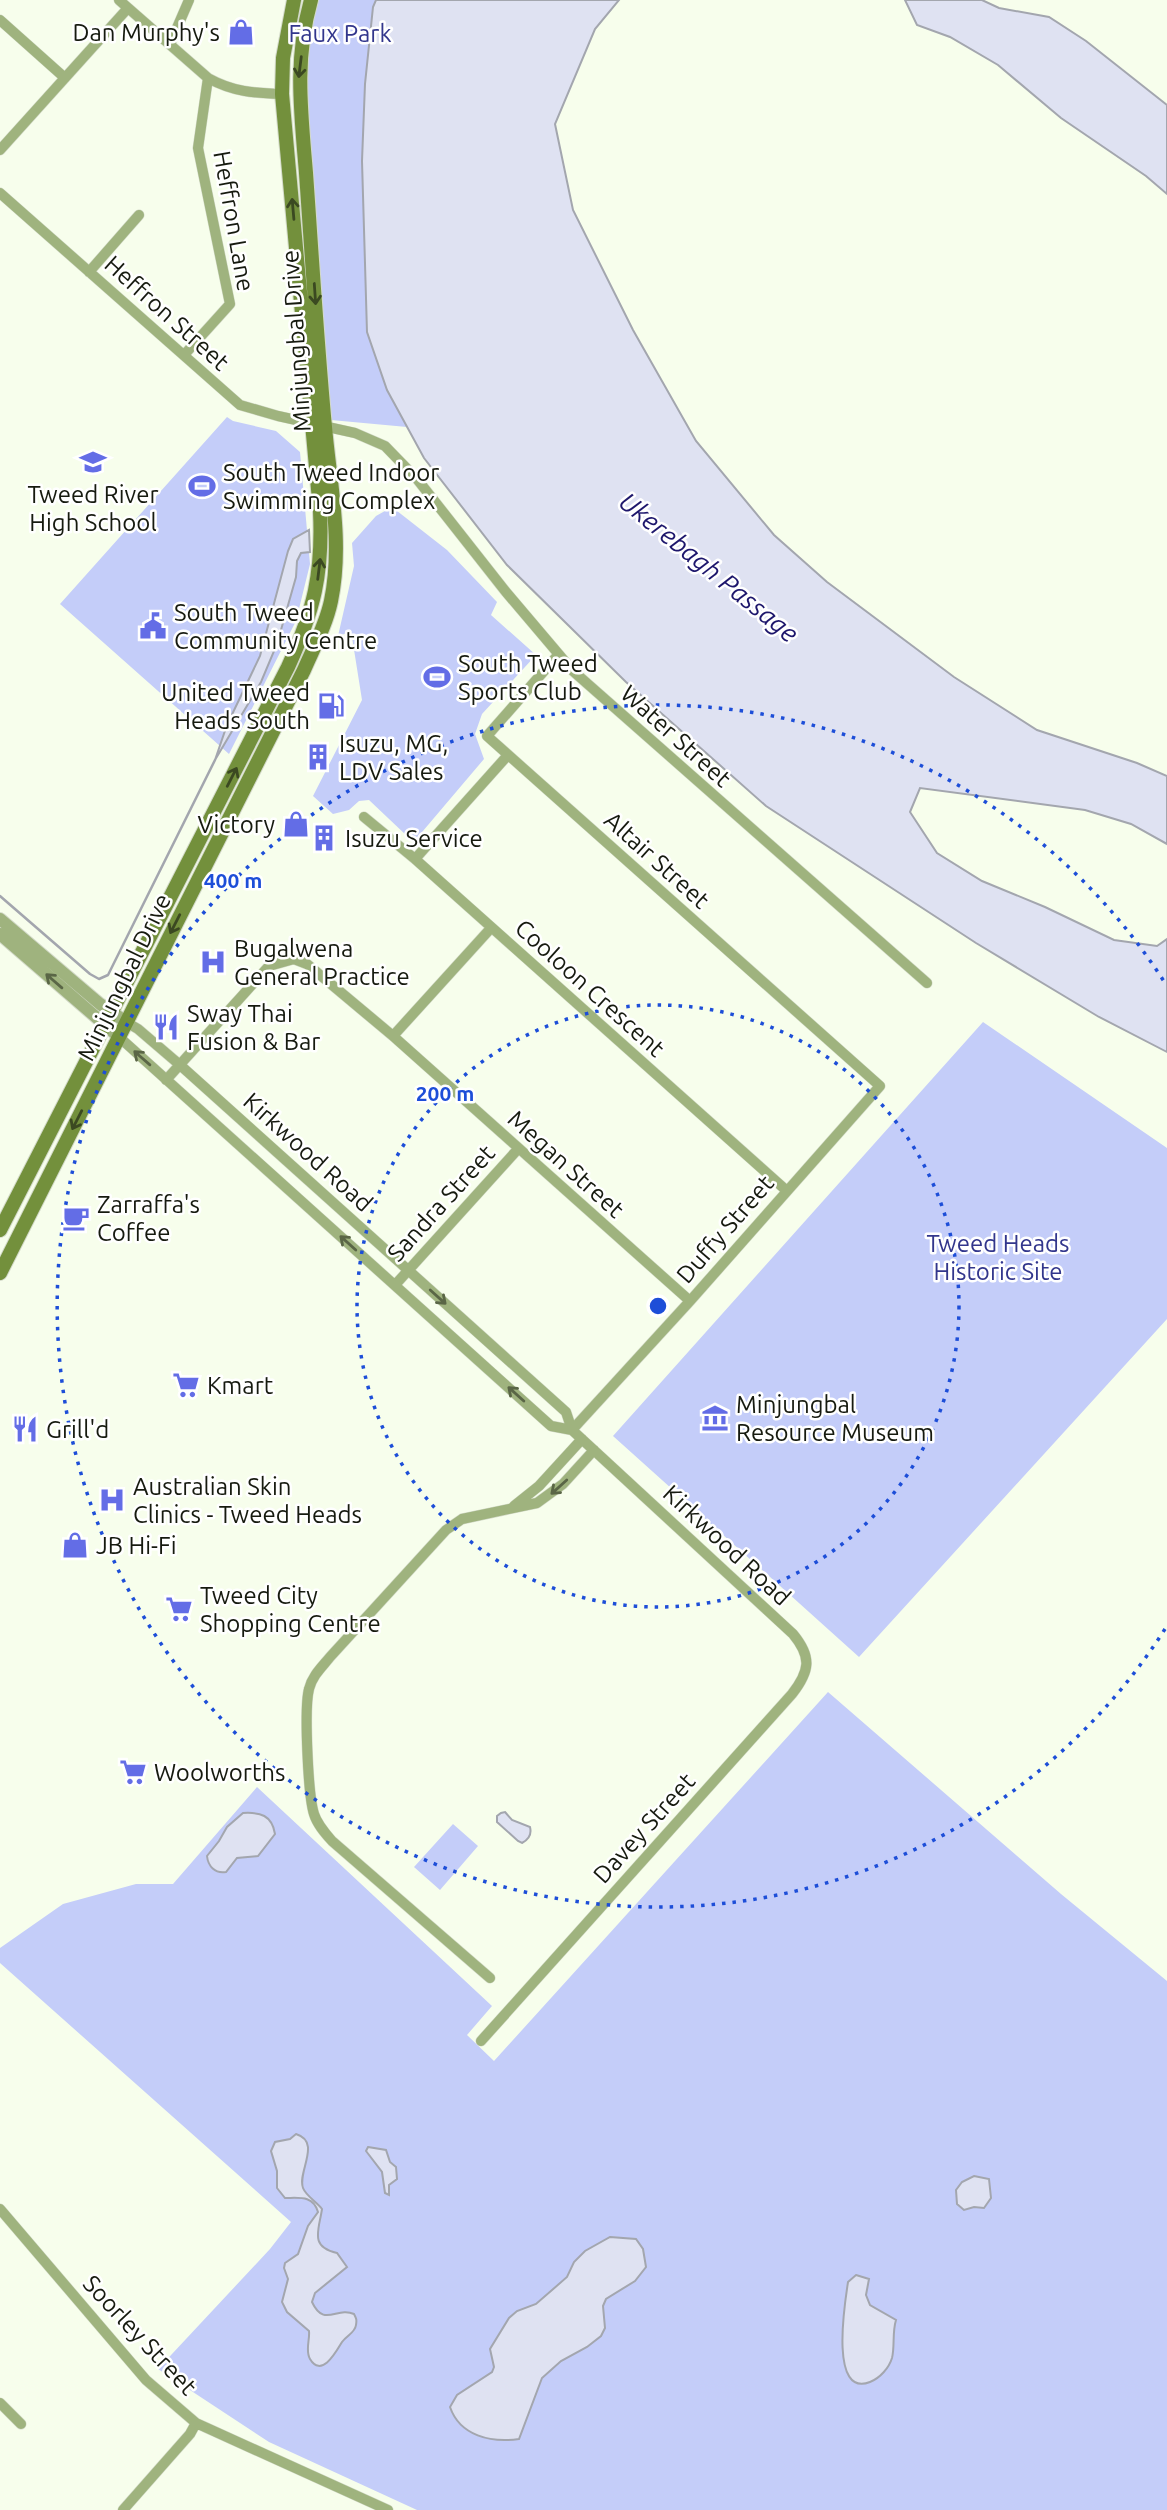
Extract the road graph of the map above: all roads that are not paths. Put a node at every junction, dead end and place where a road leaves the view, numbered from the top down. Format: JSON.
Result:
{"nodes":[{"id":1,"x":119,"y":0,"type":"edge"},
{"id":2,"x":189,"y":0,"type":"edge"},
{"id":3,"x":294,"y":0,"type":"edge"},
{"id":4,"x":312,"y":0,"type":"edge"},
{"id":5,"x":128,"y":8,"type":"junction"},
{"id":6,"x":0,"y":20,"type":"edge"},
{"id":7,"x":170,"y":44,"type":"junction"},
{"id":8,"x":65,"y":78,"type":"junction"},
{"id":9,"x":208,"y":78,"type":"junction"},
{"id":10,"x":282,"y":94,"type":"junction"},
{"id":11,"x":0,"y":150,"type":"edge"},
{"id":12,"x":0,"y":193,"type":"edge"},
{"id":13,"x":139,"y":215,"type":"dead end"},
{"id":14,"x":89,"y":272,"type":"junction"},
{"id":15,"x":184,"y":355,"type":"junction"},
{"id":16,"x":318,"y":425,"type":"junction"},
{"id":17,"x":558,"y":655,"type":"junction"},
{"id":18,"x":508,"y":755,"type":"junction"},
{"id":19,"x":364,"y":817,"type":"dead end"},
{"id":20,"x":415,"y":859,"type":"junction"},
{"id":21,"x":0,"y":919,"type":"edge"},
{"id":22,"x":491,"y":928,"type":"junction"},
{"id":23,"x":0,"y":934,"type":"edge"},
{"id":24,"x":926,"y":983,"type":"dead end"},
{"id":25,"x":109,"y":1019,"type":"junction"},
{"id":26,"x":126,"y":1022,"type":"junction"},
{"id":27,"x":119,"y":1037,"type":"junction"},
{"id":28,"x":393,"y":1037,"type":"junction"},
{"id":29,"x":180,"y":1065,"type":"junction"},
{"id":30,"x":166,"y":1080,"type":"junction"},
{"id":31,"x":880,"y":1086,"type":"joint"},
{"id":32,"x":518,"y":1149,"type":"junction"},
{"id":33,"x":787,"y":1191,"type":"junction"},
{"id":34,"x":0,"y":1230,"type":"edge"},
{"id":35,"x":1,"y":1268,"type":"edge"},
{"id":36,"x":409,"y":1271,"type":"junction"},
{"id":37,"x":395,"y":1286,"type":"junction"},
{"id":38,"x":690,"y":1301,"type":"junction"},
{"id":39,"x":572,"y":1430,"type":"junction"},
{"id":40,"x":582,"y":1439,"type":"junction"},
{"id":41,"x":594,"y":1450,"type":"junction"},
{"id":42,"x":514,"y":1506,"type":"junction"},
{"id":43,"x":793,"y":1634,"type":"joint"},
{"id":44,"x":490,"y":1978,"type":"dead end"},
{"id":45,"x":481,"y":2041,"type":"dead end"},
{"id":46,"x":0,"y":2209,"type":"edge"},
{"id":47,"x":0,"y":2403,"type":"edge"},
{"id":48,"x":196,"y":2423,"type":"junction"},
{"id":49,"x":21,"y":2424,"type":"dead end"},
{"id":50,"x":123,"y":2510,"type":"edge"},
{"id":51,"x":388,"y":2510,"type":"edge"}],
"edges":[{"from":1,"to":5,"type":"street"},
{"from":2,"to":7,"type":"street"},
{"from":3,"to":10,"type":"main road","name":"Minjungbal Drive"},
{"from":4,"to":16,"type":"main road","name":"Minjungbal Drive","one_way":true},
{"from":5,"to":7,"type":"street"},
{"from":5,"to":8,"type":"street"},
{"from":6,"to":8,"type":"street"},
{"from":7,"to":9,"type":"street"},
{"from":8,"to":11,"type":"street"},
{"from":9,"to":10,"type":"street"},
{"from":9,"to":15,"type":"street","name":"Heffron Lane"},
{"from":16,"to":10,"type":"main road","name":"Minjungbal Drive","one_way":true},
{"from":12,"to":14,"type":"street","name":"Heffron Street"},
{"from":13,"to":14,"type":"street"},
{"from":14,"to":15,"type":"street","name":"Heffron Street"},
{"from":15,"to":16,"type":"street","name":"Heffron Street"},
{"from":16,"to":17,"type":"street","name":"Water Street"},
{"from":25,"to":16,"type":"main road","name":"Minjungbal Drive","one_way":true},
{"from":16,"to":26,"type":"main road","name":"Minjungbal Drive","one_way":true},
{"from":17,"to":18,"type":"street","name":"Altair Street"},
{"from":17,"to":24,"type":"street","name":"Water Street"},
{"from":18,"to":20,"type":"street"},
{"from":18,"to":31,"type":"street","name":"Altair Street"},
{"from":19,"to":20,"type":"street","name":"Cooloon Crescent"},
{"from":20,"to":22,"type":"street","name":"Cooloon Crescent"},
{"from":21,"to":25,"type":"street","name":"Kirkwood Road"},
{"from":22,"to":28,"type":"street"},
{"from":22,"to":33,"type":"street","name":"Cooloon Crescent"},
{"from":25,"to":23,"type":"street","name":"Kirkwood Road","one_way":true},
{"from":25,"to":26,"type":"street","name":"Kirkwood Road"},
{"from":25,"to":27,"type":"street","name":"Kirkwood Road"},
{"from":25,"to":34,"type":"main road","name":"Minjungbal Drive"},
{"from":26,"to":27,"type":"main road","name":"Minjungbal Drive"},
{"from":26,"to":29,"type":"street","name":"Kirkwood Road"},
{"from":30,"to":27,"type":"street","name":"Kirkwood Road","one_way":true},
{"from":27,"to":35,"type":"main road","name":"Minjungbal Drive","one_way":true},
{"from":28,"to":29,"type":"street","name":"Megan Street"},
{"from":28,"to":32,"type":"street","name":"Megan Street"},
{"from":29,"to":30,"type":"street","name":"Megan Street"},
{"from":29,"to":36,"type":"street","name":"Kirkwood Road"},
{"from":37,"to":30,"type":"street","name":"Kirkwood Road","one_way":true},
{"from":31,"to":33,"type":"street","name":"Duffy Street"},
{"from":32,"to":36,"type":"street","name":"Sandra Street"},
{"from":32,"to":38,"type":"street","name":"Megan Street"},
{"from":33,"to":38,"type":"street","name":"Duffy Street"},
{"from":36,"to":37,"type":"street","name":"Sandra Street"},
{"from":36,"to":39,"type":"street","name":"Kirkwood Road","one_way":true},
{"from":39,"to":37,"type":"street","name":"Kirkwood Road","one_way":true},
{"from":38,"to":39,"type":"street","name":"Duffy Street"},
{"from":39,"to":40,"type":"street","name":"Kirkwood Road"},
{"from":40,"to":41,"type":"street","name":"Kirkwood Road"},
{"from":40,"to":42,"type":"street"},
{"from":41,"to":42,"type":"street","one_way":true},
{"from":41,"to":43,"type":"street","name":"Kirkwood Road"},
{"from":42,"to":44,"type":"street"},
{"from":43,"to":45,"type":"street","name":"Davey Street"},
{"from":46,"to":48,"type":"street","name":"Soorley Street"},
{"from":47,"to":49,"type":"street"},
{"from":48,"to":50,"type":"street"},
{"from":48,"to":51,"type":"street","name":"Soorley Street"}]}
